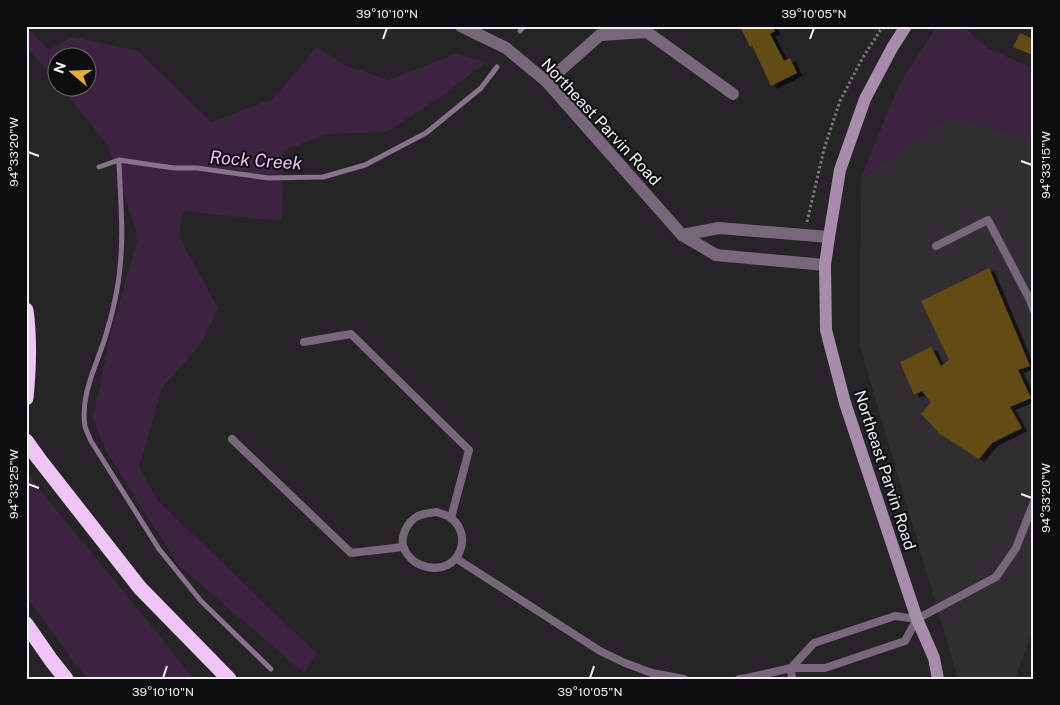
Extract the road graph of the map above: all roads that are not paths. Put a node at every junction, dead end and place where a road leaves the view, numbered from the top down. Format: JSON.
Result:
{"nodes":[{"id":1,"x":461,"y":26,"type":"edge"},
{"id":2,"x":906,"y":26,"type":"edge"},
{"id":3,"x":547,"y":82,"type":"junction"},
{"id":4,"x":733,"y":94,"type":"dead end"},
{"id":5,"x":682,"y":235,"type":"junction"},
{"id":6,"x":829,"y":237,"type":"junction"},
{"id":7,"x":936,"y":246,"type":"dead end"},
{"id":8,"x":826,"y":265,"type":"junction"},
{"id":9,"x":26,"y":310,"type":"edge"},
{"id":10,"x":1034,"y":311,"type":"edge"},
{"id":11,"x":304,"y":342,"type":"dead end"},
{"id":12,"x":26,"y":398,"type":"edge"},
{"id":13,"x":232,"y":438,"type":"dead end"},
{"id":14,"x":26,"y":441,"type":"edge"},
{"id":15,"x":1034,"y":502,"type":"edge"},
{"id":16,"x":450,"y":518,"type":"junction"},
{"id":17,"x":403,"y":547,"type":"junction"},
{"id":18,"x":457,"y":558,"type":"junction"},
{"id":19,"x":917,"y":619,"type":"junction"},
{"id":20,"x":26,"y":624,"type":"edge"},
{"id":21,"x":791,"y":668,"type":"junction"},
{"id":22,"x":651,"y":676,"type":"edge"},
{"id":23,"x":66,"y":679,"type":"edge"},
{"id":24,"x":229,"y":679,"type":"edge"},
{"id":25,"x":684,"y":679,"type":"edge"},
{"id":26,"x":739,"y":679,"type":"edge"},
{"id":27,"x":792,"y":679,"type":"edge"},
{"id":28,"x":938,"y":679,"type":"edge"}],
"edges":[{"from":1,"to":3,"type":"street","name":"Northeast Parvin Road"},
{"from":2,"to":6,"type":"main road","name":"Northeast Parvin Road"},
{"from":3,"to":4,"type":"street"},
{"from":3,"to":5,"type":"street","name":"Northeast Parvin Road"},
{"from":5,"to":6,"type":"street"},
{"from":5,"to":8,"type":"street","name":"Northeast Parvin Road"},
{"from":6,"to":8,"type":"main road","name":"Northeast Parvin Road"},
{"from":7,"to":10,"type":"lane"},
{"from":8,"to":19,"type":"main road","name":"Northeast Parvin Road"},
{"from":9,"to":12,"type":"highway"},
{"from":11,"to":16,"type":"lane"},
{"from":13,"to":17,"type":"lane"},
{"from":14,"to":24,"type":"highway"},
{"from":15,"to":19,"type":"lane"},
{"from":16,"to":17,"type":"lane"},
{"from":16,"to":18,"type":"lane"},
{"from":17,"to":18,"type":"lane"},
{"from":18,"to":22,"type":"lane"},
{"from":19,"to":21,"type":"lane"},
{"from":19,"to":21,"type":"lane"},
{"from":19,"to":28,"type":"main road","name":"Northeast Parvin Road"},
{"from":20,"to":23,"type":"highway"},
{"from":21,"to":26,"type":"lane"},
{"from":21,"to":27,"type":"lane"},
{"from":22,"to":25,"type":"lane"}]}
